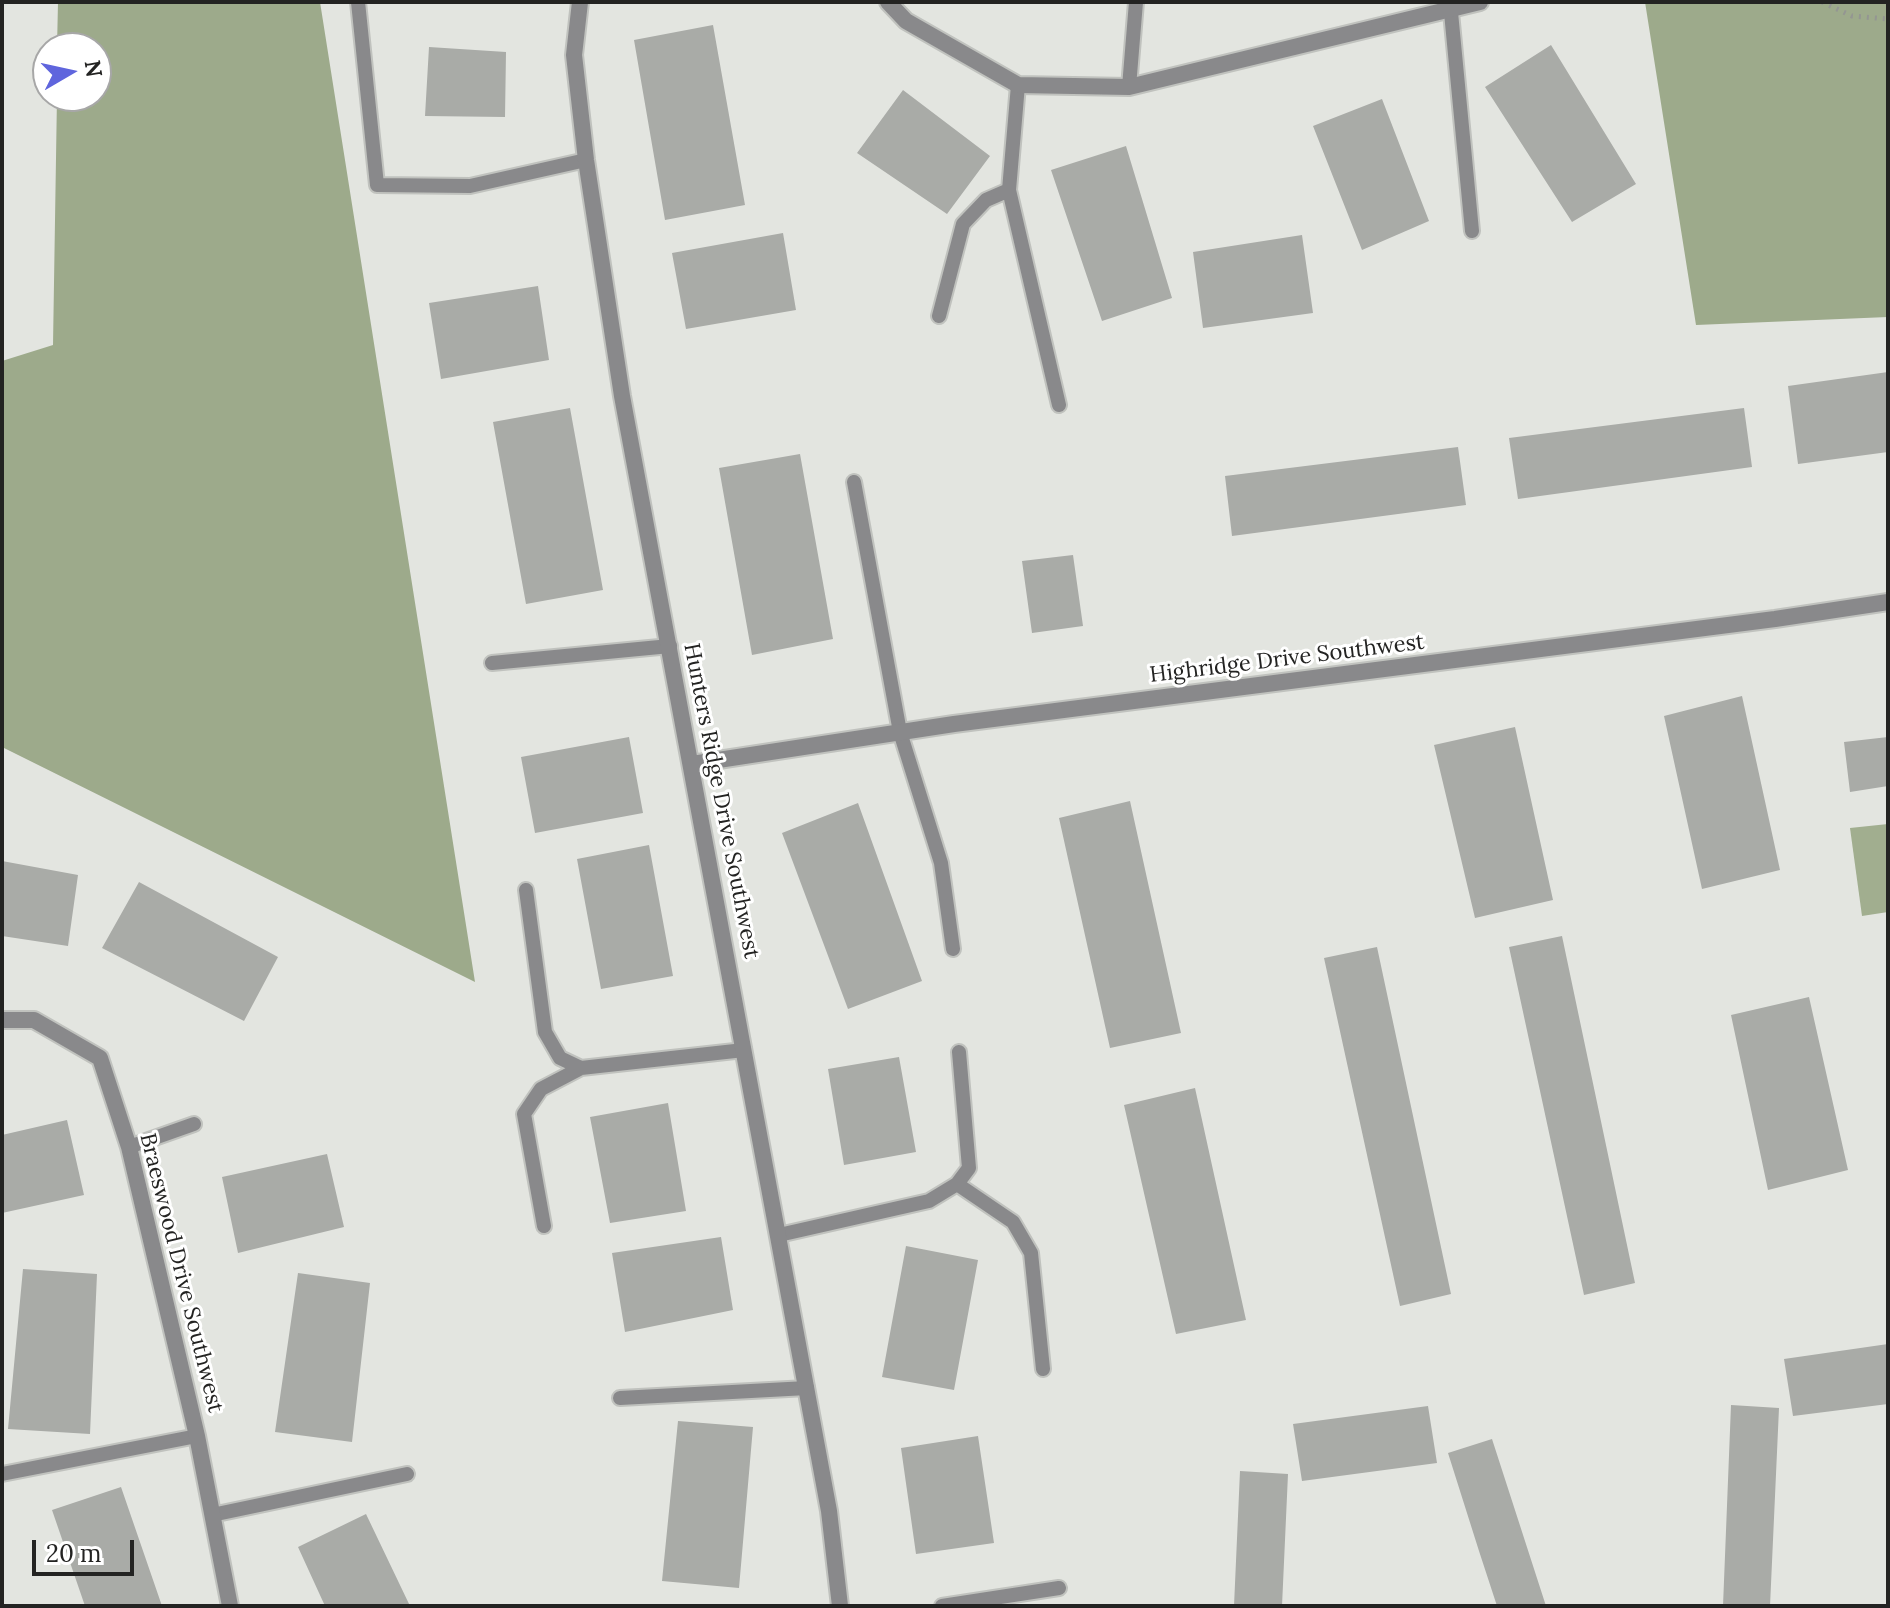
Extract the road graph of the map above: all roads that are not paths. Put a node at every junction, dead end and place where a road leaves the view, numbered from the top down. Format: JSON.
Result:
{"nodes":[{"id":1,"x":358,"y":2,"type":"edge"},
{"id":2,"x":580,"y":2,"type":"edge"},
{"id":3,"x":888,"y":2,"type":"edge"},
{"id":4,"x":1136,"y":2,"type":"edge"},
{"id":5,"x":1480,"y":2,"type":"edge"},
{"id":6,"x":1450,"y":6,"type":"edge"},
{"id":7,"x":1018,"y":85,"type":"junction"},
{"id":8,"x":1129,"y":87,"type":"junction"},
{"id":9,"x":586,"y":160,"type":"junction"},
{"id":10,"x":1009,"y":190,"type":"junction"},
{"id":11,"x":1472,"y":231,"type":"dead end"},
{"id":12,"x":939,"y":316,"type":"dead end"},
{"id":13,"x":1059,"y":405,"type":"dead end"},
{"id":14,"x":854,"y":482,"type":"dead end"},
{"id":15,"x":1888,"y":602,"type":"edge"},
{"id":16,"x":670,"y":646,"type":"junction"},
{"id":17,"x":492,"y":663,"type":"dead end"},
{"id":18,"x":900,"y":732,"type":"junction"},
{"id":19,"x":692,"y":764,"type":"junction"},
{"id":20,"x":526,"y":890,"type":"dead end"},
{"id":21,"x":953,"y":949,"type":"dead end"},
{"id":22,"x":2,"y":1020,"type":"edge"},
{"id":23,"x":744,"y":1050,"type":"junction"},
{"id":24,"x":959,"y":1052,"type":"dead end"},
{"id":25,"x":581,"y":1068,"type":"junction"},
{"id":26,"x":194,"y":1124,"type":"dead end"},
{"id":27,"x":129,"y":1147,"type":"junction"},
{"id":28,"x":957,"y":1184,"type":"junction"},
{"id":29,"x":544,"y":1226,"type":"dead end"},
{"id":30,"x":779,"y":1235,"type":"junction"},
{"id":31,"x":1043,"y":1369,"type":"dead end"},
{"id":32,"x":807,"y":1388,"type":"junction"},
{"id":33,"x":620,"y":1398,"type":"dead end"},
{"id":34,"x":197,"y":1436,"type":"junction"},
{"id":35,"x":2,"y":1474,"type":"edge"},
{"id":36,"x":407,"y":1474,"type":"dead end"},
{"id":37,"x":212,"y":1515,"type":"junction"},
{"id":38,"x":1059,"y":1588,"type":"dead end"},
{"id":39,"x":230,"y":1606,"type":"edge"},
{"id":40,"x":840,"y":1606,"type":"edge"},
{"id":41,"x":942,"y":1606,"type":"edge"}],
"edges":[{"from":1,"to":9,"type":"lane"},
{"from":2,"to":9,"type":"street","name":"Hunters Ridge Drive Southwest"},
{"from":3,"to":7,"type":"street"},
{"from":4,"to":8,"type":"lane"},
{"from":5,"to":6,"type":"street"},
{"from":6,"to":8,"type":"street"},
{"from":6,"to":11,"type":"lane"},
{"from":7,"to":8,"type":"street"},
{"from":7,"to":10,"type":"lane"},
{"from":9,"to":16,"type":"street","name":"Hunters Ridge Drive Southwest"},
{"from":10,"to":12,"type":"lane"},
{"from":10,"to":13,"type":"lane"},
{"from":14,"to":18,"type":"lane"},
{"from":15,"to":18,"type":"street","name":"Highridge Drive Southwest"},
{"from":16,"to":17,"type":"lane"},
{"from":16,"to":19,"type":"street","name":"Hunters Ridge Drive Southwest"},
{"from":18,"to":19,"type":"street","name":"Highridge Drive Southwest"},
{"from":18,"to":21,"type":"lane"},
{"from":19,"to":23,"type":"street","name":"Hunters Ridge Drive Southwest"},
{"from":20,"to":25,"type":"lane"},
{"from":22,"to":27,"type":"street","name":"Braeswood Drive Southwest"},
{"from":23,"to":25,"type":"lane"},
{"from":23,"to":30,"type":"street","name":"Hunters Ridge Drive Southwest"},
{"from":24,"to":28,"type":"lane"},
{"from":25,"to":29,"type":"lane"},
{"from":26,"to":27,"type":"lane"},
{"from":27,"to":34,"type":"street","name":"Braeswood Drive Southwest"},
{"from":28,"to":30,"type":"lane"},
{"from":28,"to":31,"type":"lane"},
{"from":30,"to":32,"type":"street","name":"Hunters Ridge Drive Southwest"},
{"from":32,"to":33,"type":"lane"},
{"from":32,"to":40,"type":"street","name":"Hunters Ridge Drive Southwest"},
{"from":34,"to":35,"type":"lane"},
{"from":34,"to":37,"type":"street","name":"Braeswood Drive Southwest"},
{"from":36,"to":37,"type":"lane"},
{"from":37,"to":39,"type":"street","name":"Braeswood Drive Southwest"},
{"from":38,"to":41,"type":"lane"}]}
